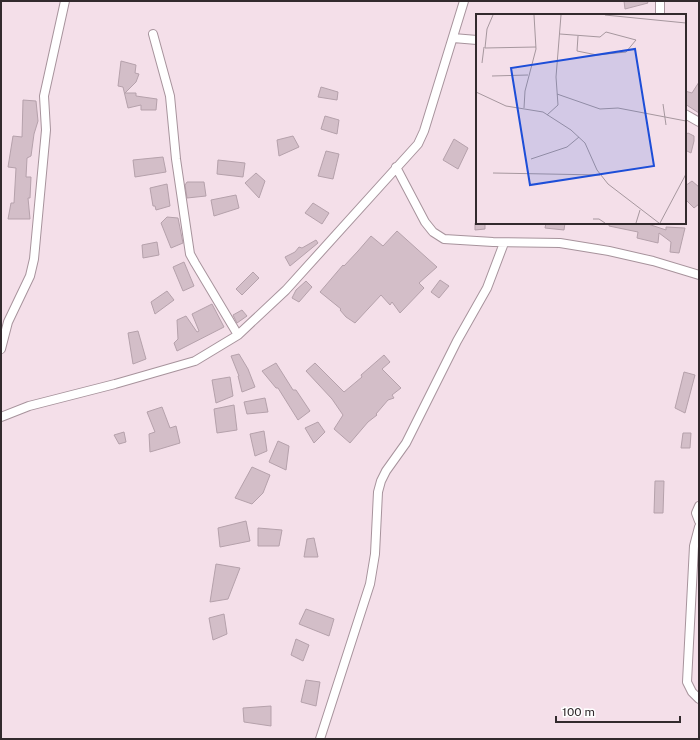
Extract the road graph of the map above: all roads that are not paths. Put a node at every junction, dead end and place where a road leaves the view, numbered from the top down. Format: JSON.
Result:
{"nodes":[{"id":1,"x":65,"y":1,"type":"edge"},
{"id":2,"x":464,"y":1,"type":"edge"},
{"id":3,"x":660,"y":1,"type":"edge"},
{"id":4,"x":660,"y":14,"type":"edge"},
{"id":5,"x":153,"y":34,"type":"dead end"},
{"id":6,"x":453,"y":38,"type":"junction"},
{"id":7,"x":476,"y":40,"type":"edge"},
{"id":8,"x":686,"y":115,"type":"edge"},
{"id":9,"x":699,"y":122,"type":"edge"},
{"id":10,"x":396,"y":167,"type":"junction"},
{"id":11,"x":504,"y":243,"type":"junction"},
{"id":12,"x":699,"y":275,"type":"edge"},
{"id":13,"x":238,"y":335,"type":"junction"},
{"id":14,"x":1,"y":349,"type":"edge"},
{"id":15,"x":1,"y":417,"type":"edge"},
{"id":16,"x":699,"y":506,"type":"edge"},
{"id":17,"x":699,"y":521,"type":"edge"},
{"id":18,"x":699,"y":527,"type":"edge"},
{"id":19,"x":699,"y":699,"type":"edge"},
{"id":20,"x":320,"y":739,"type":"edge"}],
"edges":[{"from":1,"to":14,"type":"street"},
{"from":2,"to":6,"type":"street"},
{"from":3,"to":4,"type":"street"},
{"from":5,"to":13,"type":"street"},
{"from":6,"to":7,"type":"street"},
{"from":6,"to":10,"type":"street"},
{"from":8,"to":9,"type":"street"},
{"from":10,"to":11,"type":"street"},
{"from":10,"to":13,"type":"street"},
{"from":11,"to":12,"type":"street"},
{"from":11,"to":20,"type":"street"},
{"from":13,"to":15,"type":"street"},
{"from":16,"to":17,"type":"street"},
{"from":18,"to":19,"type":"street"}]}
